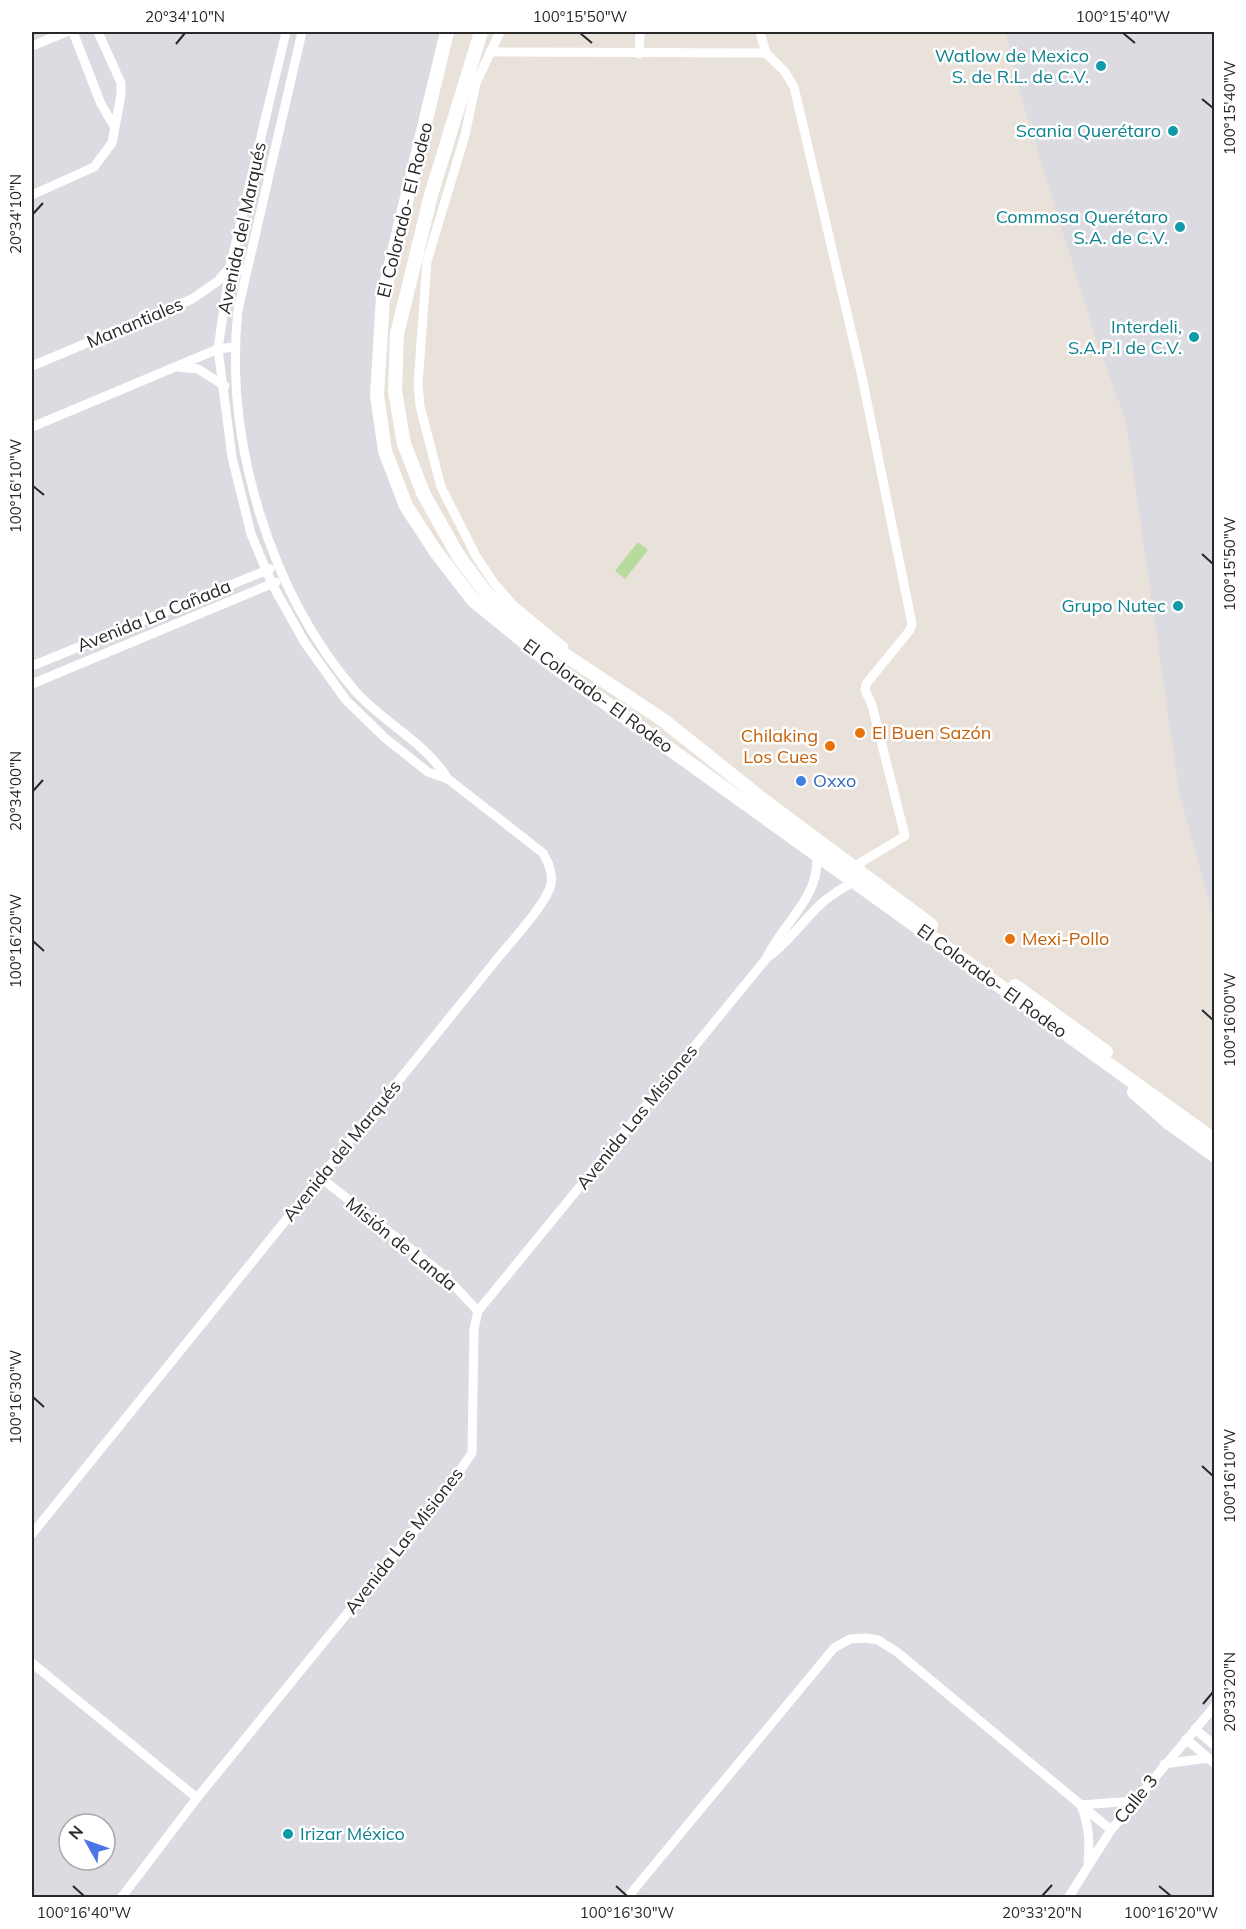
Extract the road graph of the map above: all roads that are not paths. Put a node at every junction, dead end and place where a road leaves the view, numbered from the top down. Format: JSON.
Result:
{"nodes":[{"id":1,"x":66,"y":32,"type":"edge"},
{"id":2,"x":73,"y":32,"type":"edge"},
{"id":3,"x":98,"y":32,"type":"edge"},
{"id":4,"x":286,"y":32,"type":"edge"},
{"id":5,"x":302,"y":32,"type":"edge"},
{"id":6,"x":447,"y":32,"type":"edge"},
{"id":7,"x":481,"y":32,"type":"edge"},
{"id":8,"x":500,"y":32,"type":"edge"},
{"id":9,"x":640,"y":32,"type":"edge"},
{"id":10,"x":760,"y":32,"type":"edge"},
{"id":11,"x":32,"y":46,"type":"edge"},
{"id":12,"x":282,"y":48,"type":"junction"},
{"id":13,"x":297,"y":51,"type":"junction"},
{"id":14,"x":490,"y":52,"type":"junction"},
{"id":15,"x":766,"y":53,"type":"junction"},
{"id":16,"x":475,"y":54,"type":"junction"},
{"id":17,"x":639,"y":54,"type":"junction"},
{"id":18,"x":476,"y":83,"type":"junction"},
{"id":19,"x":266,"y":119,"type":"junction"},
{"id":20,"x":280,"y":123,"type":"junction"},
{"id":21,"x":114,"y":126,"type":"junction"},
{"id":22,"x":32,"y":195,"type":"edge"},
{"id":23,"x":243,"y":219,"type":"junction"},
{"id":24,"x":257,"y":223,"type":"junction"},
{"id":25,"x":230,"y":267,"type":"junction"},
{"id":26,"x":246,"y":270,"type":"junction"},
{"id":27,"x":234,"y":347,"type":"junction"},
{"id":28,"x":218,"y":349,"type":"junction"},
{"id":29,"x":32,"y":366,"type":"edge"},
{"id":30,"x":175,"y":367,"type":"junction"},
{"id":31,"x":221,"y":386,"type":"junction"},
{"id":32,"x":236,"y":386,"type":"junction"},
{"id":33,"x":32,"y":427,"type":"edge"},
{"id":34,"x":242,"y":428,"type":"junction"},
{"id":35,"x":228,"y":429,"type":"junction"},
{"id":36,"x":250,"y":471,"type":"junction"},
{"id":37,"x":236,"y":474,"type":"junction"},
{"id":38,"x":277,"y":566,"type":"junction"},
{"id":39,"x":266,"y":570,"type":"junction"},
{"id":40,"x":283,"y":579,"type":"junction"},
{"id":41,"x":272,"y":584,"type":"junction"},
{"id":42,"x":331,"y":658,"type":"junction"},
{"id":43,"x":573,"y":660,"type":"junction"},
{"id":44,"x":321,"y":665,"type":"junction"},
{"id":45,"x":32,"y":666,"type":"edge"},
{"id":46,"x":32,"y":684,"type":"edge"},
{"id":47,"x":448,"y":779,"type":"junction"},
{"id":48,"x":816,"y":852,"type":"junction"},
{"id":49,"x":854,"y":874,"type":"junction"},
{"id":50,"x":766,"y":959,"type":"junction"},
{"id":51,"x":1076,"y":1042,"type":"junction"},
{"id":52,"x":1215,"y":1131,"type":"edge"},
{"id":53,"x":1215,"y":1140,"type":"edge"},
{"id":54,"x":1215,"y":1155,"type":"edge"},
{"id":55,"x":321,"y":1178,"type":"junction"},
{"id":56,"x":478,"y":1311,"type":"junction"},
{"id":57,"x":32,"y":1534,"type":"edge"},
{"id":58,"x":32,"y":1663,"type":"edge"},
{"id":59,"x":1215,"y":1707,"type":"edge"},
{"id":60,"x":1195,"y":1729,"type":"junction"},
{"id":61,"x":1185,"y":1739,"type":"junction"},
{"id":62,"x":1215,"y":1745,"type":"edge"},
{"id":63,"x":1211,"y":1761,"type":"edge"},
{"id":64,"x":1164,"y":1764,"type":"junction"},
{"id":65,"x":197,"y":1798,"type":"junction"},
{"id":66,"x":1134,"y":1801,"type":"junction"},
{"id":67,"x":1081,"y":1805,"type":"junction"},
{"id":68,"x":1111,"y":1830,"type":"junction"},
{"id":69,"x":1087,"y":1866,"type":"junction"},
{"id":70,"x":121,"y":1898,"type":"edge"},
{"id":71,"x":627,"y":1898,"type":"edge"},
{"id":72,"x":1068,"y":1898,"type":"edge"}],
"edges":[{"from":1,"to":11,"type":"street"},
{"from":2,"to":21,"type":"street"},
{"from":3,"to":21,"type":"street"},
{"from":4,"to":12,"type":"street","name":"Avenida del Marqués"},
{"from":5,"to":13,"type":"street","name":"Avenida del Marqués"},
{"from":6,"to":48,"type":"main road","name":"El Colorado- El Rodeo"},
{"from":7,"to":16,"type":"main road","name":"El Colorado- El Rodeo"},
{"from":8,"to":14,"type":"street"},
{"from":9,"to":17,"type":"street"},
{"from":10,"to":15,"type":"street"},
{"from":12,"to":13,"type":"street"},
{"from":12,"to":19,"type":"street","name":"Avenida del Marqués"},
{"from":13,"to":20,"type":"street","name":"Avenida del Marqués"},
{"from":14,"to":17,"type":"street"},
{"from":14,"to":18,"type":"street"},
{"from":15,"to":17,"type":"street"},
{"from":15,"to":49,"type":"street","name":"Avenida Las Misiones"},
{"from":16,"to":18,"type":"street"},
{"from":16,"to":43,"type":"main road","name":"El Colorado- El Rodeo"},
{"from":18,"to":43,"type":"street"},
{"from":19,"to":20,"type":"street"},
{"from":19,"to":23,"type":"street","name":"Avenida del Marqués"},
{"from":20,"to":24,"type":"street","name":"Avenida del Marqués"},
{"from":21,"to":22,"type":"street"},
{"from":23,"to":24,"type":"street"},
{"from":23,"to":25,"type":"street","name":"Avenida del Marqués"},
{"from":24,"to":26,"type":"street","name":"Avenida del Marqués"},
{"from":25,"to":26,"type":"street"},
{"from":25,"to":28,"type":"street","name":"Avenida del Marqués"},
{"from":25,"to":29,"type":"street","name":"Manantiales"},
{"from":26,"to":27,"type":"street","name":"Avenida del Marqués"},
{"from":27,"to":28,"type":"street"},
{"from":27,"to":32,"type":"street","name":"Avenida del Marqués"},
{"from":28,"to":30,"type":"street"},
{"from":28,"to":31,"type":"street","name":"Avenida del Marqués"},
{"from":30,"to":31,"type":"street"},
{"from":30,"to":33,"type":"street"},
{"from":31,"to":32,"type":"street"},
{"from":31,"to":35,"type":"street","name":"Avenida del Marqués"},
{"from":32,"to":34,"type":"street","name":"Avenida del Marqués"},
{"from":34,"to":35,"type":"street"},
{"from":34,"to":36,"type":"street","name":"Avenida del Marqués"},
{"from":35,"to":37,"type":"street","name":"Avenida del Marqués"},
{"from":36,"to":37,"type":"street"},
{"from":36,"to":38,"type":"street","name":"Avenida del Marqués"},
{"from":37,"to":39,"type":"street","name":"Avenida del Marqués"},
{"from":38,"to":39,"type":"street","name":"Avenida La Cañada"},
{"from":38,"to":40,"type":"street","name":"Avenida del Marqués"},
{"from":39,"to":41,"type":"street","name":"Avenida del Marqués"},
{"from":39,"to":45,"type":"street","name":"Avenida La Cañada"},
{"from":40,"to":41,"type":"street"},
{"from":40,"to":42,"type":"street","name":"Avenida del Marqués"},
{"from":41,"to":44,"type":"street","name":"Avenida del Marqués"},
{"from":41,"to":46,"type":"street"},
{"from":42,"to":44,"type":"street"},
{"from":42,"to":47,"type":"street","name":"Avenida del Marqués"},
{"from":43,"to":49,"type":"main road","name":"El Colorado- El Rodeo"},
{"from":44,"to":47,"type":"street","name":"Avenida del Marqués"},
{"from":47,"to":55,"type":"street","name":"Avenida del Marqués"},
{"from":48,"to":49,"type":"main road","name":"El Colorado- El Rodeo"},
{"from":48,"to":50,"type":"street","name":"Avenida Las Misiones"},
{"from":49,"to":50,"type":"street","name":"Avenida Las Misiones"},
{"from":49,"to":51,"type":"main road","name":"El Colorado- El Rodeo"},
{"from":49,"to":52,"type":"main road","name":"El Colorado- El Rodeo"},
{"from":50,"to":56,"type":"street","name":"Avenida Las Misiones"},
{"from":51,"to":53,"type":"main road","name":"El Colorado- El Rodeo"},
{"from":51,"to":54,"type":"main road"},
{"from":55,"to":56,"type":"street","name":"Misión de Landa"},
{"from":55,"to":57,"type":"street","name":"Avenida del Marqués"},
{"from":56,"to":65,"type":"street","name":"Avenida Las Misiones"},
{"from":58,"to":65,"type":"street"},
{"from":59,"to":60,"type":"street","name":"Calle 3"},
{"from":60,"to":61,"type":"street","name":"Calle 3"},
{"from":60,"to":62,"type":"street"},
{"from":61,"to":63,"type":"street"},
{"from":61,"to":64,"type":"street","name":"Calle 3"},
{"from":63,"to":64,"type":"street"},
{"from":64,"to":66,"type":"street","name":"Calle 3"},
{"from":65,"to":70,"type":"street","name":"Avenida Las Misiones"},
{"from":66,"to":67,"type":"street"},
{"from":66,"to":68,"type":"street","name":"Calle 3"},
{"from":67,"to":68,"type":"street"},
{"from":67,"to":69,"type":"street"},
{"from":67,"to":71,"type":"street"},
{"from":68,"to":69,"type":"street","name":"Calle 3"},
{"from":69,"to":72,"type":"street","name":"Calle 3"}]}
